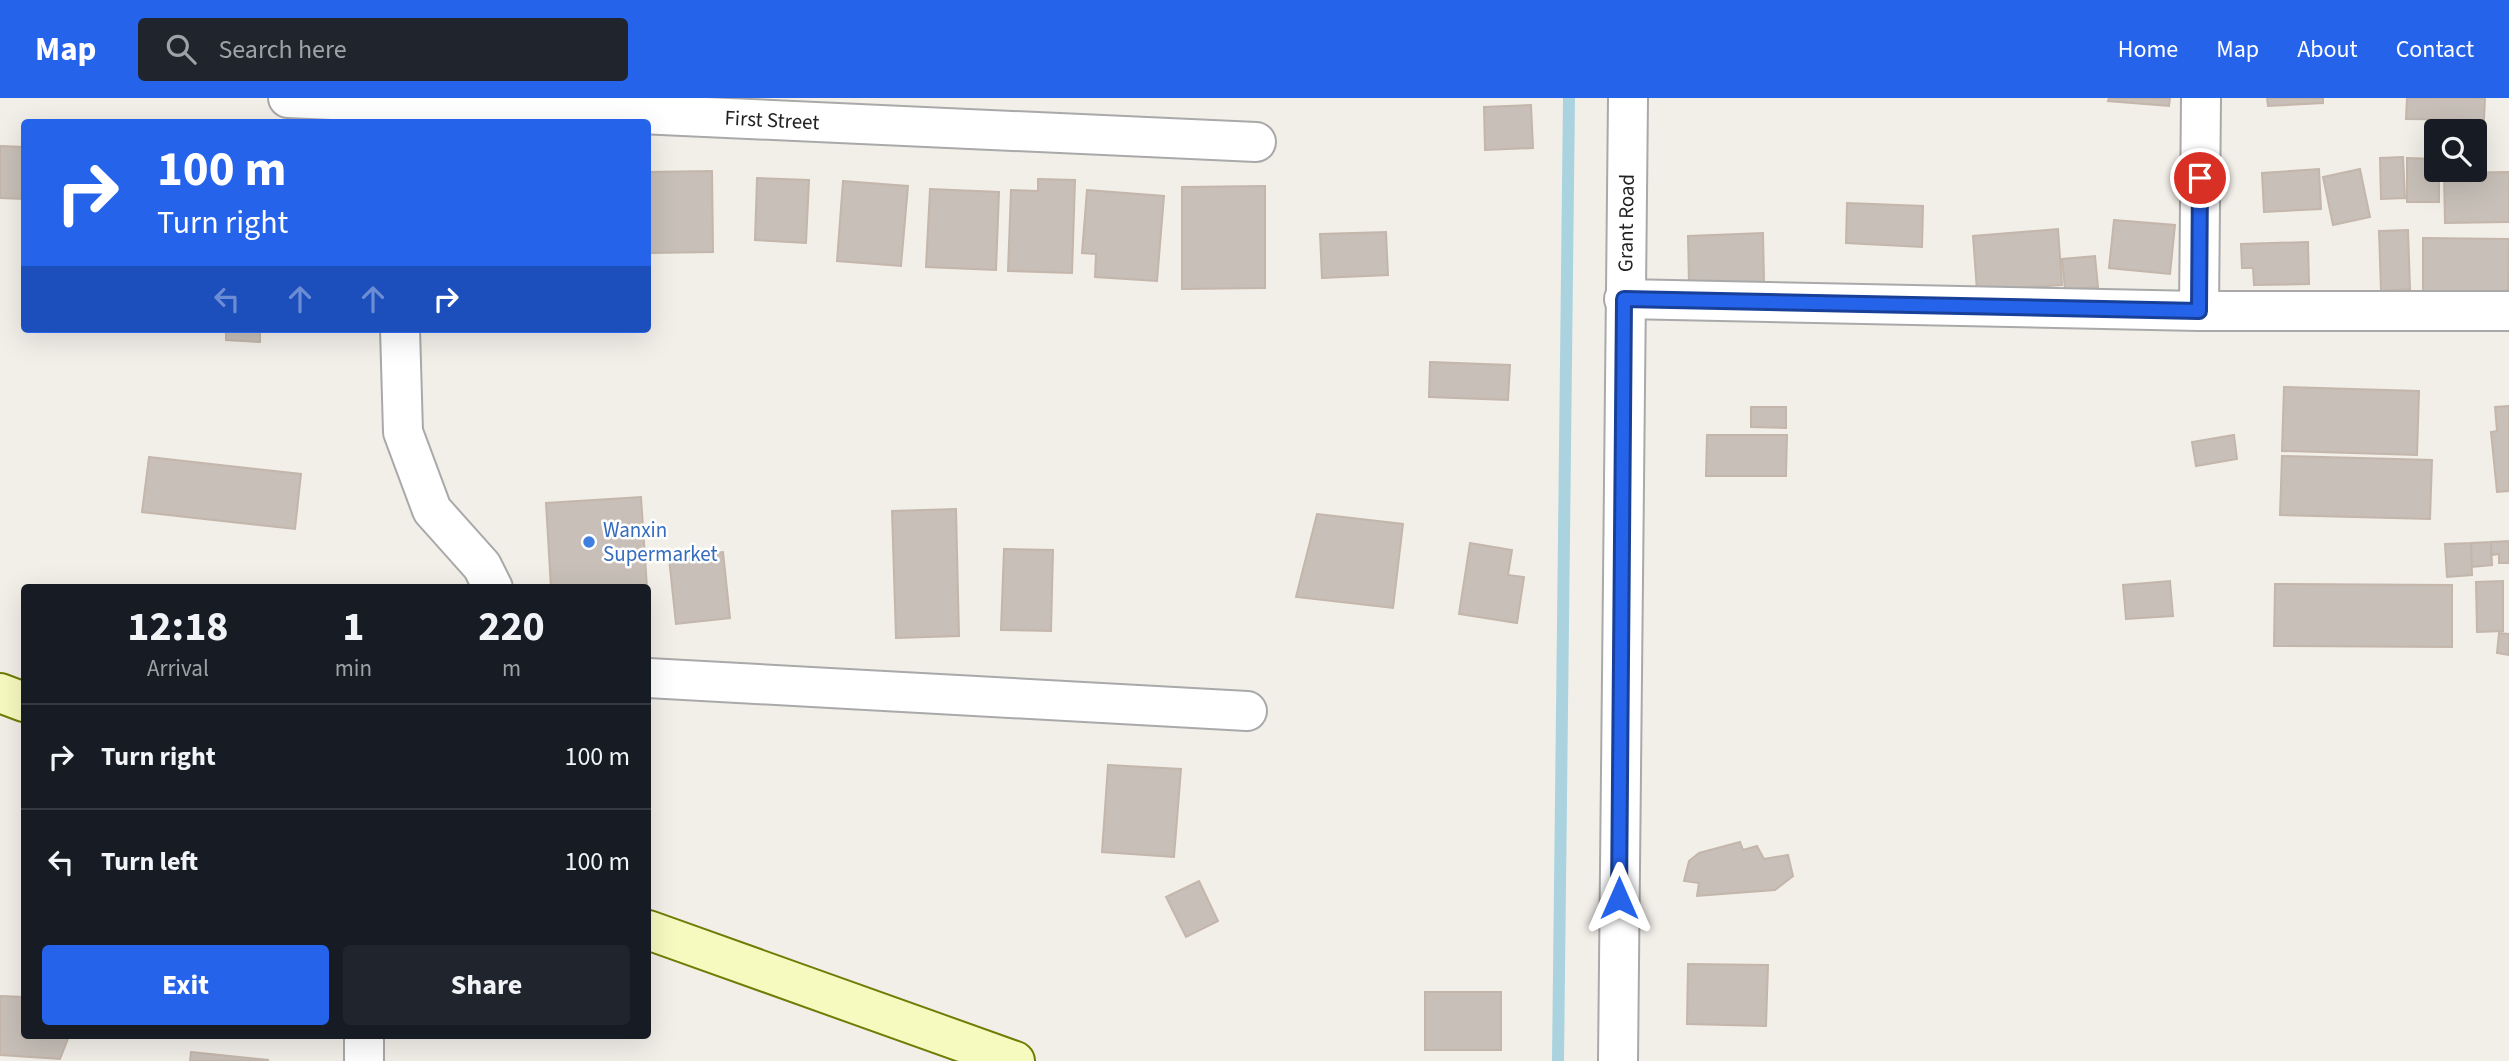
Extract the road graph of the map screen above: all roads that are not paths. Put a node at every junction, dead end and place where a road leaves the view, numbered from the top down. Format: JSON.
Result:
{"nodes":[{"id":1,"x":288,"y":98,"type":"edge"},
{"id":2,"x":1628,"y":98,"type":"edge"},
{"id":3,"x":2201,"y":98,"type":"edge"},
{"id":4,"x":395,"y":108,"type":"edge"},
{"id":5,"x":1256,"y":142,"type":"dead end"},
{"id":6,"x":1624,"y":299,"type":"junction"},
{"id":7,"x":2199,"y":311,"type":"junction"},
{"id":8,"x":2509,"y":311,"type":"edge"},
{"id":9,"x":400,"y":333,"type":"edge"},
{"id":10,"x":490,"y":584,"type":"edge"},
{"id":11,"x":651,"y":678,"type":"edge"},
{"id":12,"x":0,"y":693,"type":"edge"},
{"id":13,"x":21,"y":701,"type":"edge"},
{"id":14,"x":1247,"y":711,"type":"dead end"},
{"id":15,"x":651,"y":931,"type":"edge"},
{"id":16,"x":364,"y":1039,"type":"edge"},
{"id":17,"x":364,"y":1061,"type":"edge"},
{"id":18,"x":1015,"y":1061,"type":"edge"},
{"id":19,"x":1618,"y":1061,"type":"edge"}],
"edges":[{"from":1,"to":4,"type":"street","name":"First Street"},
{"from":2,"to":6,"type":"street","name":"Grant Road"},
{"from":3,"to":7,"type":"street"},
{"from":4,"to":5,"type":"street","name":"First Street"},
{"from":6,"to":7,"type":"street"},
{"from":6,"to":19,"type":"street","name":"Grant Road"},
{"from":7,"to":8,"type":"street"},
{"from":9,"to":10,"type":"street"},
{"from":11,"to":14,"type":"street"},
{"from":12,"to":13,"type":"main road"},
{"from":15,"to":18,"type":"main road"},
{"from":16,"to":17,"type":"street"}]}
